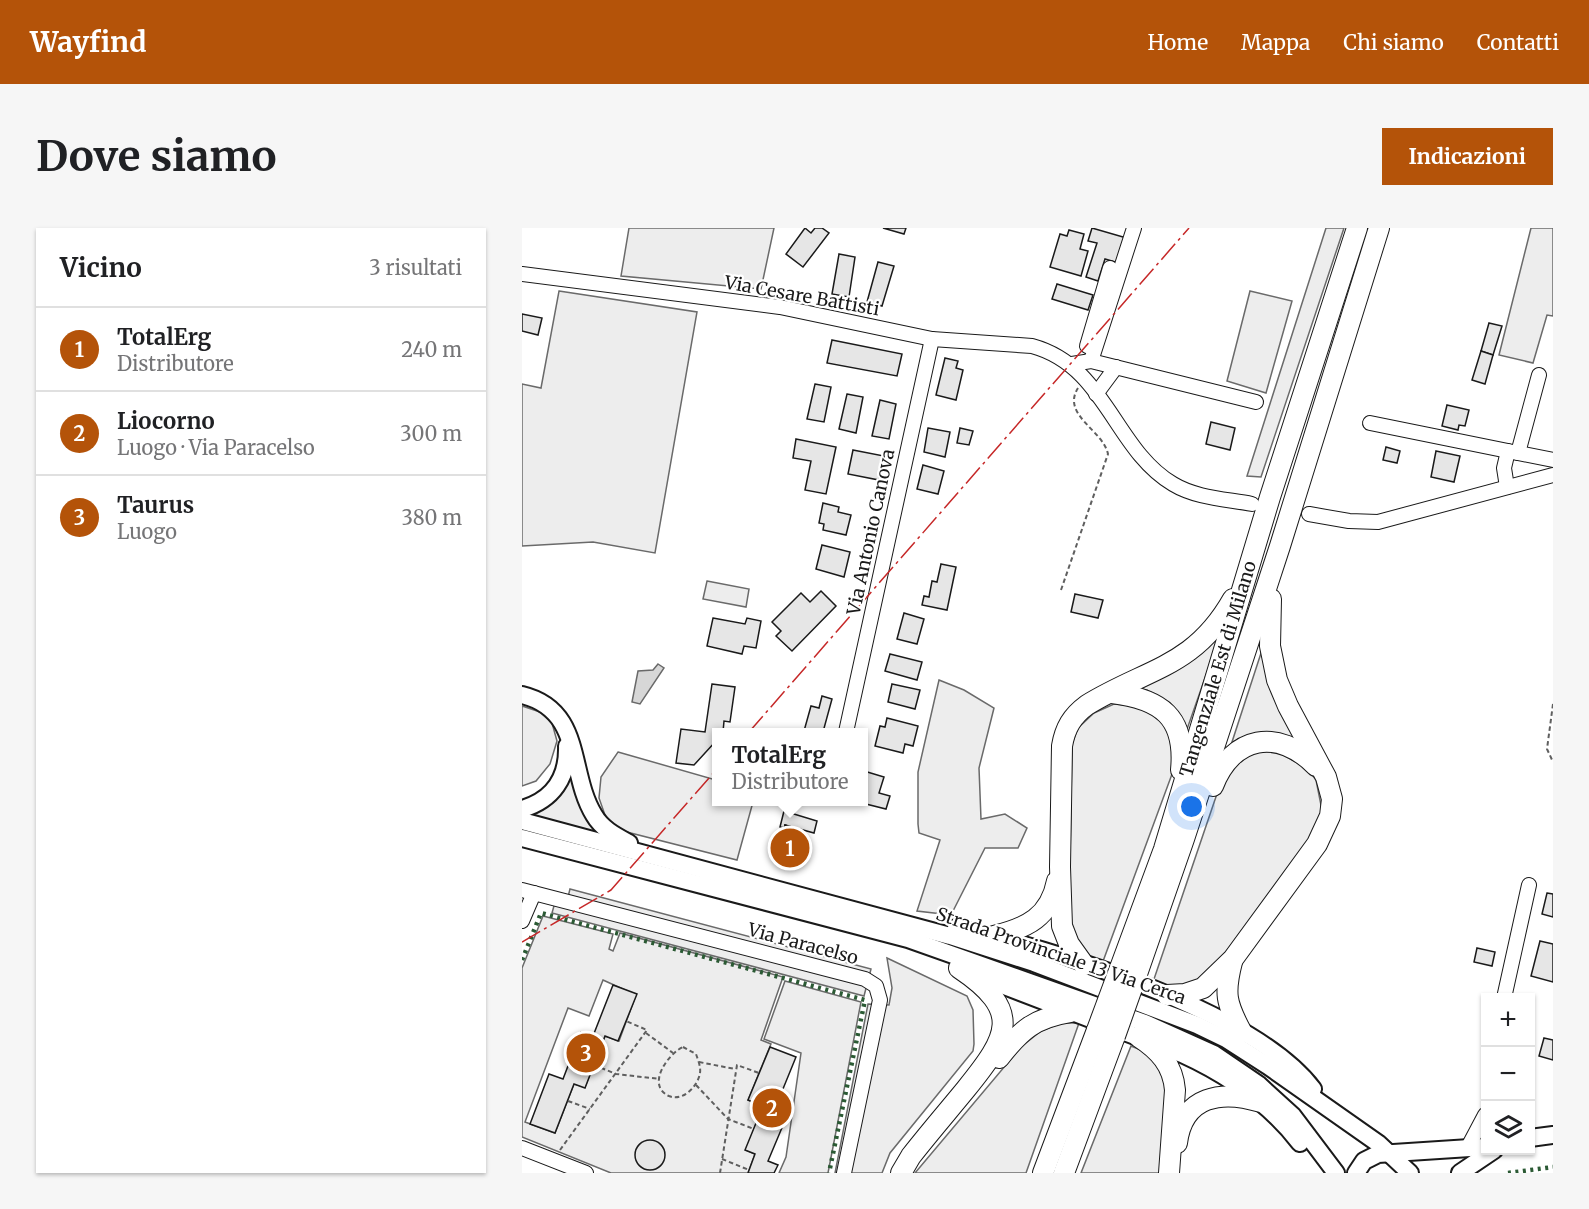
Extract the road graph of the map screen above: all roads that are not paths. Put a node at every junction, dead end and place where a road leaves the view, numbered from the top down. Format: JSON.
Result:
{"nodes":[{"id":1,"x":1134,"y":228,"type":"edge"},
{"id":2,"x":1357,"y":228,"type":"edge"},
{"id":3,"x":1379,"y":228,"type":"edge"},
{"id":4,"x":1110,"y":267,"type":"dead end"},
{"id":5,"x":522,"y":274,"type":"edge"},
{"id":6,"x":932,"y":339,"type":"junction"},
{"id":7,"x":1082,"y":362,"type":"junction"},
{"id":8,"x":1116,"y":367,"type":"junction"},
{"id":9,"x":1539,"y":375,"type":"dead end"},
{"id":10,"x":1096,"y":394,"type":"junction"},
{"id":11,"x":1256,"y":402,"type":"dead end"},
{"id":12,"x":1370,"y":423,"type":"dead end"},
{"id":13,"x":1513,"y":452,"type":"junction"},
{"id":14,"x":1553,"y":460,"type":"edge"},
{"id":15,"x":1553,"y":475,"type":"edge"},
{"id":16,"x":1507,"y":487,"type":"junction"},
{"id":17,"x":1261,"y":501,"type":"junction"},
{"id":18,"x":1309,"y":514,"type":"dead end"},
{"id":19,"x":1280,"y":546,"type":"junction"},
{"id":20,"x":1112,"y":693,"type":"junction"},
{"id":21,"x":522,"y":695,"type":"edge"},
{"id":22,"x":847,"y":728,"type":"edge"},
{"id":23,"x":566,"y":730,"type":"junction"},
{"id":24,"x":1326,"y":777,"type":"junction"},
{"id":25,"x":522,"y":809,"type":"edge"},
{"id":26,"x":522,"y":822,"type":"edge"},
{"id":27,"x":522,"y":838,"type":"edge"},
{"id":28,"x":1184,"y":839,"type":"junction"},
{"id":29,"x":522,"y":845,"type":"edge"},
{"id":30,"x":1164,"y":849,"type":"junction"},
{"id":31,"x":568,"y":851,"type":"junction"},
{"id":32,"x":654,"y":857,"type":"junction"},
{"id":33,"x":1060,"y":867,"type":"junction"},
{"id":34,"x":1529,"y":885,"type":"dead end"},
{"id":35,"x":528,"y":891,"type":"edge"},
{"id":36,"x":866,"y":913,"type":"junction"},
{"id":37,"x":830,"y":919,"type":"junction"},
{"id":38,"x":522,"y":921,"type":"edge"},
{"id":39,"x":994,"y":936,"type":"junction"},
{"id":40,"x":1233,"y":959,"type":"junction"},
{"id":41,"x":1084,"y":965,"type":"junction"},
{"id":42,"x":959,"y":968,"type":"junction"},
{"id":43,"x":1129,"y":971,"type":"junction"},
{"id":44,"x":1505,"y":993,"type":"edge"},
{"id":45,"x":1167,"y":995,"type":"junction"},
{"id":46,"x":1071,"y":1012,"type":"junction"},
{"id":47,"x":1241,"y":1032,"type":"junction"},
{"id":48,"x":1106,"y":1033,"type":"junction"},
{"id":49,"x":1139,"y":1037,"type":"junction"},
{"id":50,"x":1261,"y":1102,"type":"junction"},
{"id":51,"x":1325,"y":1106,"type":"junction"},
{"id":52,"x":1481,"y":1128,"type":"edge"},
{"id":53,"x":1553,"y":1135,"type":"edge"},
{"id":54,"x":1535,"y":1137,"type":"edge"},
{"id":55,"x":522,"y":1148,"type":"edge"},
{"id":56,"x":1389,"y":1152,"type":"junction"},
{"id":57,"x":1481,"y":1152,"type":"edge"},
{"id":58,"x":1484,"y":1155,"type":"edge"},
{"id":59,"x":1470,"y":1162,"type":"edge"},
{"id":60,"x":1068,"y":1169,"type":"edge"},
{"id":61,"x":586,"y":1173,"type":"edge"},
{"id":62,"x":844,"y":1173,"type":"edge"},
{"id":63,"x":901,"y":1173,"type":"edge"},
{"id":64,"x":908,"y":1173,"type":"edge"},
{"id":65,"x":1042,"y":1173,"type":"edge"},
{"id":66,"x":1169,"y":1173,"type":"edge"},
{"id":67,"x":1175,"y":1173,"type":"edge"},
{"id":68,"x":1322,"y":1173,"type":"edge"},
{"id":69,"x":1336,"y":1173,"type":"edge"},
{"id":70,"x":1356,"y":1173,"type":"edge"},
{"id":71,"x":1410,"y":1173,"type":"edge"},
{"id":72,"x":1460,"y":1173,"type":"edge"}],
"edges":[{"from":1,"to":7,"type":"street"},
{"from":2,"to":17,"type":"highway","name":"Tangenziale Est di Milano"},
{"from":3,"to":19,"type":"highway","name":"Tangenziale Est di Milano"},
{"from":4,"to":7,"type":"street"},
{"from":5,"to":6,"type":"street","name":"Via Cesare Battisti"},
{"from":6,"to":7,"type":"street","name":"Via Cesare Battisti"},
{"from":6,"to":22,"type":"street","name":"Via Antonio Canova"},
{"from":7,"to":8,"type":"street","name":"Via Cesare Battisti"},
{"from":7,"to":10,"type":"street","name":"Via Cesare Battisti"},
{"from":8,"to":10,"type":"street"},
{"from":8,"to":11,"type":"street","name":"Via Cesare Battisti"},
{"from":9,"to":13,"type":"street"},
{"from":10,"to":17,"type":"street","name":"Via Cesare Battisti"},
{"from":12,"to":13,"type":"street"},
{"from":13,"to":14,"type":"street"},
{"from":13,"to":16,"type":"street"},
{"from":15,"to":16,"type":"street"},
{"from":16,"to":18,"type":"street"},
{"from":17,"to":20,"type":"highway"},
{"from":17,"to":30,"type":"highway","name":"Tangenziale Est di Milano"},
{"from":19,"to":24,"type":"highway"},
{"from":19,"to":28,"type":"highway","name":"Tangenziale Est di Milano"},
{"from":20,"to":30,"type":"highway"},
{"from":20,"to":33,"type":"highway"},
{"from":21,"to":23,"type":"main road"},
{"from":23,"to":25,"type":"main road"},
{"from":23,"to":32,"type":"main road"},
{"from":24,"to":28,"type":"highway"},
{"from":24,"to":40,"type":"highway"},
{"from":26,"to":32,"type":"main road","name":"Strada Provinciale 13 Via Cerca"},
{"from":27,"to":31,"type":"main road","name":"Strada Provinciale 13 Via Cerca"},
{"from":28,"to":43,"type":"highway","name":"Tangenziale Est di Milano"},
{"from":29,"to":31,"type":"main road"},
{"from":30,"to":43,"type":"highway","name":"Tangenziale Est di Milano"},
{"from":31,"to":37,"type":"main road","name":"Strada Provinciale 13 Via Cerca"},
{"from":32,"to":36,"type":"main road","name":"Strada Provinciale 13 Via Cerca"},
{"from":33,"to":39,"type":"highway"},
{"from":33,"to":41,"type":"highway"},
{"from":34,"to":44,"type":"street"},
{"from":35,"to":38,"type":"street"},
{"from":35,"to":62,"type":"street","name":"Via Paracelso"},
{"from":36,"to":39,"type":"main road"},
{"from":36,"to":51,"type":"main road","name":"Strada Provinciale 13 Via Cerca"},
{"from":37,"to":42,"type":"main road"},
{"from":37,"to":69,"type":"main road","name":"Strada Provinciale 13 Via Cerca"},
{"from":39,"to":41,"type":"main road"},
{"from":40,"to":45,"type":"highway"},
{"from":40,"to":47,"type":"highway"},
{"from":41,"to":45,"type":"main road"},
{"from":42,"to":46,"type":"main road"},
{"from":42,"to":63,"type":"highway"},
{"from":43,"to":48,"type":"highway","name":"Tangenziale Est di Milano","bridge":true},
{"from":45,"to":47,"type":"main road"},
{"from":46,"to":49,"type":"main road"},
{"from":46,"to":64,"type":"highway"},
{"from":47,"to":51,"type":"main road"},
{"from":48,"to":60,"type":"highway","name":"Tangenziale Est di Milano"},
{"from":48,"to":65,"type":"highway","name":"Tangenziale Est di Milano"},
{"from":49,"to":50,"type":"main road"},
{"from":49,"to":66,"type":"highway"},
{"from":50,"to":67,"type":"highway"},
{"from":50,"to":68,"type":"main road"},
{"from":51,"to":56,"type":"main road","name":"Strada Provinciale 13 Via Cerca"},
{"from":52,"to":59,"type":"street"},
{"from":53,"to":54,"type":"main road"},
{"from":55,"to":61,"type":"street"},
{"from":56,"to":59,"type":"main road"},
{"from":56,"to":70,"type":"main road"},
{"from":56,"to":71,"type":"main road","name":"Strada Provinciale 13 Via Cerca"},
{"from":57,"to":59,"type":"main road"},
{"from":58,"to":59,"type":"main road"},
{"from":59,"to":72,"type":"main road"}]}
